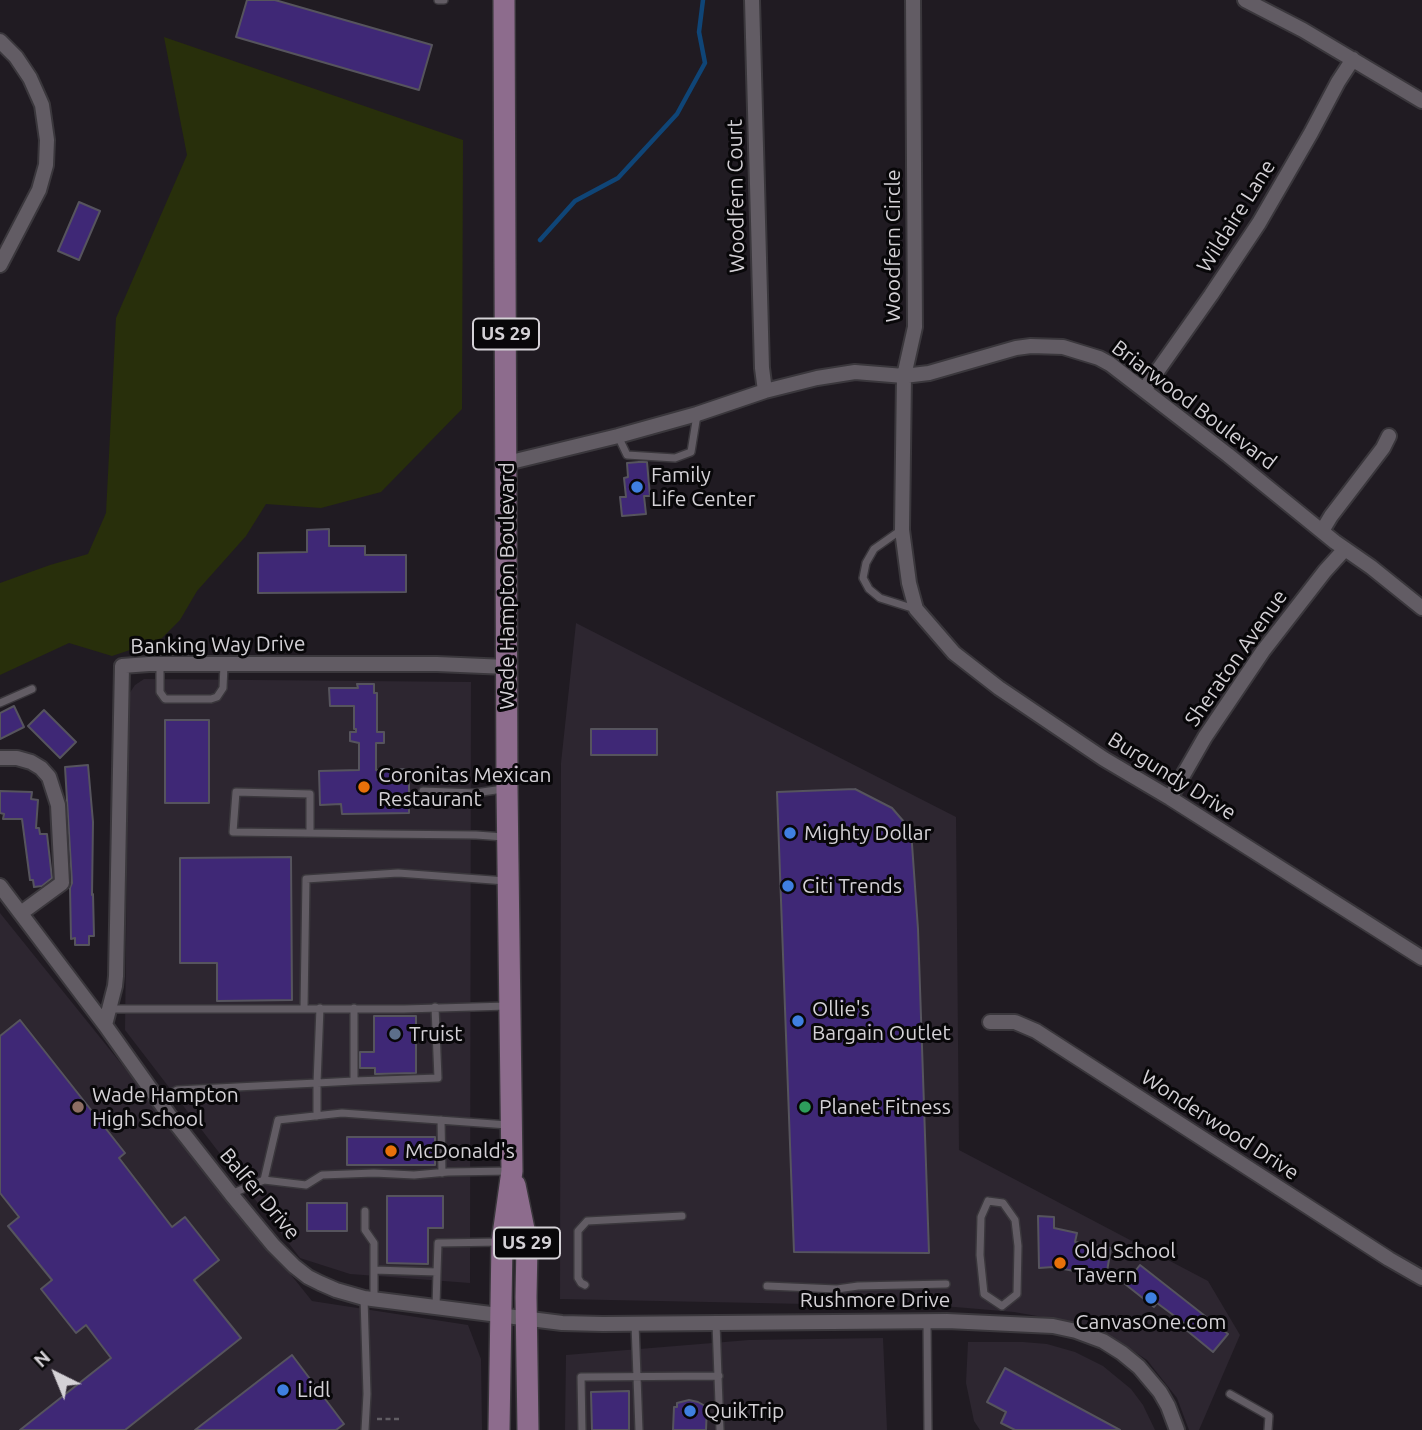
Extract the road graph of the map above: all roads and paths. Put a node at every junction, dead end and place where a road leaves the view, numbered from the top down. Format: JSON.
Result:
{"nodes":[{"id":1,"x":438,"y":0,"type":"edge"},
{"id":2,"x":444,"y":0,"type":"edge"},
{"id":3,"x":504,"y":0,"type":"edge"},
{"id":4,"x":752,"y":0,"type":"edge"},
{"id":5,"x":913,"y":0,"type":"edge"},
{"id":6,"x":1245,"y":0,"type":"edge"},
{"id":7,"x":0,"y":41,"type":"edge"},
{"id":8,"x":1353,"y":59,"type":"junction"},
{"id":9,"x":1422,"y":101,"type":"edge"},
{"id":10,"x":0,"y":265,"type":"edge"},
{"id":11,"x":904,"y":376,"type":"junction"},
{"id":12,"x":1144,"y":390,"type":"junction"},
{"id":13,"x":765,"y":391,"type":"junction"},
{"id":14,"x":697,"y":414,"type":"junction"},
{"id":15,"x":618,"y":436,"type":"junction"},
{"id":16,"x":1389,"y":436,"type":"dead end"},
{"id":17,"x":507,"y":463,"type":"junction"},
{"id":18,"x":902,"y":530,"type":"junction"},
{"id":19,"x":1322,"y":531,"type":"junction"},
{"id":20,"x":1345,"y":549,"type":"junction"},
{"id":21,"x":1422,"y":607,"type":"edge"},
{"id":22,"x":916,"y":610,"type":"junction"},
{"id":23,"x":160,"y":664,"type":"junction"},
{"id":24,"x":224,"y":665,"type":"junction"},
{"id":25,"x":507,"y":667,"type":"junction"},
{"id":26,"x":32,"y":689,"type":"dead end"},
{"id":27,"x":0,"y":703,"type":"edge"},
{"id":28,"x":0,"y":758,"type":"edge"},
{"id":29,"x":507,"y":788,"type":"junction"},
{"id":30,"x":423,"y":791,"type":"dead end"},
{"id":31,"x":1170,"y":798,"type":"junction"},
{"id":32,"x":310,"y":833,"type":"junction"},
{"id":33,"x":508,"y":838,"type":"junction"},
{"id":34,"x":508,"y":881,"type":"junction"},
{"id":35,"x":0,"y":886,"type":"edge"},
{"id":36,"x":21,"y":913,"type":"junction"},
{"id":37,"x":1422,"y":958,"type":"edge"},
{"id":38,"x":509,"y":1006,"type":"junction"},
{"id":39,"x":435,"y":1007,"type":"junction"},
{"id":40,"x":304,"y":1008,"type":"junction"},
{"id":41,"x":320,"y":1008,"type":"junction"},
{"id":42,"x":354,"y":1008,"type":"junction"},
{"id":43,"x":109,"y":1009,"type":"junction"},
{"id":44,"x":990,"y":1022,"type":"dead end"},
{"id":45,"x":105,"y":1025,"type":"junction"},
{"id":46,"x":354,"y":1081,"type":"junction"},
{"id":47,"x":317,"y":1083,"type":"junction"},
{"id":48,"x":159,"y":1101,"type":"junction"},
{"id":49,"x":317,"y":1116,"type":"junction"},
{"id":50,"x":442,"y":1120,"type":"junction"},
{"id":51,"x":511,"y":1126,"type":"junction"},
{"id":52,"x":512,"y":1171,"type":"junction"},
{"id":53,"x":442,"y":1173,"type":"junction"},
{"id":54,"x":264,"y":1180,"type":"junction"},
{"id":55,"x":231,"y":1194,"type":"junction"},
{"id":56,"x":365,"y":1211,"type":"dead end"},
{"id":57,"x":682,"y":1216,"type":"dead end"},
{"id":58,"x":502,"y":1242,"type":"junction"},
{"id":59,"x":374,"y":1270,"type":"junction"},
{"id":60,"x":437,"y":1272,"type":"junction"},
{"id":61,"x":1422,"y":1278,"type":"edge"},
{"id":62,"x":946,"y":1284,"type":"dead end"},
{"id":63,"x":585,"y":1285,"type":"dead end"},
{"id":64,"x":767,"y":1286,"type":"dead end"},
{"id":65,"x":369,"y":1298,"type":"junction"},
{"id":66,"x":436,"y":1306,"type":"junction"},
{"id":67,"x":1002,"y":1306,"type":"junction"},
{"id":68,"x":500,"y":1314,"type":"junction"},
{"id":69,"x":527,"y":1317,"type":"junction"},
{"id":70,"x":927,"y":1321,"type":"junction"},
{"id":71,"x":716,"y":1322,"type":"junction"},
{"id":72,"x":1004,"y":1323,"type":"junction"},
{"id":73,"x":635,"y":1324,"type":"junction"},
{"id":74,"x":719,"y":1376,"type":"junction"},
{"id":75,"x":637,"y":1377,"type":"junction"},
{"id":76,"x":1230,"y":1394,"type":"dead end"},
{"id":77,"x":377,"y":1419,"type":"dead end"},
{"id":78,"x":399,"y":1419,"type":"dead end"},
{"id":79,"x":365,"y":1430,"type":"edge"},
{"id":80,"x":499,"y":1430,"type":"edge"},
{"id":81,"x":528,"y":1430,"type":"edge"},
{"id":82,"x":582,"y":1430,"type":"edge"},
{"id":83,"x":639,"y":1430,"type":"edge"},
{"id":84,"x":720,"y":1430,"type":"edge"},
{"id":85,"x":928,"y":1430,"type":"edge"},
{"id":86,"x":1177,"y":1430,"type":"edge"},
{"id":87,"x":1268,"y":1430,"type":"edge"}],
"edges":[{"from":1,"to":2,"type":"lane"},
{"from":3,"to":17,"type":"main road","name":"Wade Hampton Boulevard","number":"US 29"},
{"from":4,"to":13,"type":"street","name":"Woodfern Court"},
{"from":5,"to":11,"type":"street","name":"Woodfern Circle"},
{"from":6,"to":8,"type":"street"},
{"from":7,"to":10,"type":"street"},
{"from":8,"to":9,"type":"street"},
{"from":8,"to":12,"type":"street","name":"Wildaire Lane"},
{"from":11,"to":12,"type":"street","name":"Briarwood Boulevard"},
{"from":11,"to":13,"type":"street"},
{"from":11,"to":18,"type":"street","name":"Burgundy Drive"},
{"from":12,"to":19,"type":"street","name":"Briarwood Boulevard"},
{"from":13,"to":14,"type":"street"},
{"from":14,"to":15,"type":"street"},
{"from":14,"to":15,"type":"lane"},
{"from":15,"to":17,"type":"street"},
{"from":16,"to":19,"type":"street"},
{"from":17,"to":25,"type":"main road","name":"Wade Hampton Boulevard","number":"US 29"},
{"from":18,"to":22,"type":"street","name":"Burgundy Drive"},
{"from":18,"to":22,"type":"lane"},
{"from":19,"to":20,"type":"street","name":"Briarwood Boulevard"},
{"from":20,"to":21,"type":"street","name":"Briarwood Boulevard"},
{"from":20,"to":31,"type":"street","name":"Sheraton Avenue"},
{"from":22,"to":31,"type":"street","name":"Burgundy Drive"},
{"from":23,"to":24,"type":"street","name":"Banking Way Drive"},
{"from":23,"to":24,"type":"lane"},
{"from":23,"to":43,"type":"street","name":"Banking Way Drive"},
{"from":24,"to":25,"type":"street","name":"Banking Way Drive"},
{"from":25,"to":29,"type":"main road","name":"Wade Hampton Boulevard","number":"US 29"},
{"from":26,"to":27,"type":"lane"},
{"from":28,"to":36,"type":"street"},
{"from":29,"to":30,"type":"lane"},
{"from":29,"to":33,"type":"main road","name":"Wade Hampton Boulevard","number":"US 29"},
{"from":31,"to":37,"type":"street","name":"Burgundy Drive"},
{"from":32,"to":32,"type":"lane"},
{"from":32,"to":33,"type":"lane"},
{"from":33,"to":34,"type":"main road","name":"Wade Hampton Boulevard","number":"US 29"},
{"from":34,"to":38,"type":"main road","name":"Wade Hampton Boulevard","number":"US 29"},
{"from":34,"to":40,"type":"lane"},
{"from":35,"to":36,"type":"street","name":"Balfer Drive"},
{"from":36,"to":45,"type":"street","name":"Balfer Drive"},
{"from":38,"to":39,"type":"lane"},
{"from":38,"to":51,"type":"main road","name":"Wade Hampton Boulevard","number":"US 29"},
{"from":39,"to":42,"type":"lane"},
{"from":39,"to":46,"type":"lane"},
{"from":40,"to":41,"type":"lane"},
{"from":40,"to":43,"type":"lane"},
{"from":41,"to":42,"type":"lane"},
{"from":41,"to":47,"type":"lane"},
{"from":42,"to":46,"type":"lane"},
{"from":43,"to":45,"type":"street","name":"Banking Way Drive"},
{"from":44,"to":61,"type":"street","name":"Wonderwood Drive"},
{"from":45,"to":48,"type":"street","name":"Balfer Drive"},
{"from":46,"to":47,"type":"lane"},
{"from":47,"to":48,"type":"lane"},
{"from":47,"to":49,"type":"lane"},
{"from":48,"to":55,"type":"street","name":"Balfer Drive"},
{"from":49,"to":50,"type":"lane"},
{"from":49,"to":54,"type":"lane"},
{"from":50,"to":51,"type":"lane"},
{"from":50,"to":53,"type":"lane"},
{"from":51,"to":52,"type":"main road","name":"Wade Hampton Boulevard","number":"US 29"},
{"from":52,"to":53,"type":"lane"},
{"from":52,"to":58,"type":"main road","name":"Wade Hampton Boulevard","number":"US 29"},
{"from":52,"to":69,"type":"main road","name":"Wade Hampton Boulevard","number":"US 29"},
{"from":53,"to":54,"type":"lane"},
{"from":54,"to":55,"type":"lane"},
{"from":55,"to":65,"type":"street","name":"Balfer Drive"},
{"from":56,"to":59,"type":"lane"},
{"from":57,"to":63,"type":"lane"},
{"from":58,"to":60,"type":"lane"},
{"from":58,"to":68,"type":"main road","name":"Wade Hampton Boulevard","number":"US 29"},
{"from":59,"to":60,"type":"lane"},
{"from":59,"to":65,"type":"lane"},
{"from":60,"to":66,"type":"lane"},
{"from":62,"to":64,"type":"lane"},
{"from":65,"to":66,"type":"street","name":"Balfer Drive"},
{"from":65,"to":79,"type":"lane"},
{"from":66,"to":68,"type":"street","name":"Balfer Drive"},
{"from":67,"to":67,"type":"lane"},
{"from":67,"to":72,"type":"lane"},
{"from":68,"to":69,"type":"street","name":"Balfer Drive"},
{"from":68,"to":80,"type":"main road","name":"Wade Hampton Boulevard","number":"US 29"},
{"from":69,"to":73,"type":"street","name":"Rushmore Drive"},
{"from":69,"to":81,"type":"main road","name":"Wade Hampton Boulevard","number":"US 29"},
{"from":70,"to":71,"type":"street","name":"Rushmore Drive"},
{"from":70,"to":72,"type":"street","name":"Rushmore Drive"},
{"from":70,"to":85,"type":"lane"},
{"from":71,"to":73,"type":"street","name":"Rushmore Drive"},
{"from":71,"to":74,"type":"lane"},
{"from":72,"to":86,"type":"street","name":"Rushmore Drive"},
{"from":73,"to":75,"type":"lane"},
{"from":74,"to":75,"type":"lane"},
{"from":74,"to":84,"type":"lane"},
{"from":75,"to":82,"type":"lane"},
{"from":75,"to":83,"type":"lane"},
{"from":76,"to":87,"type":"lane"},
{"from":77,"to":78,"type":"path"}]}
